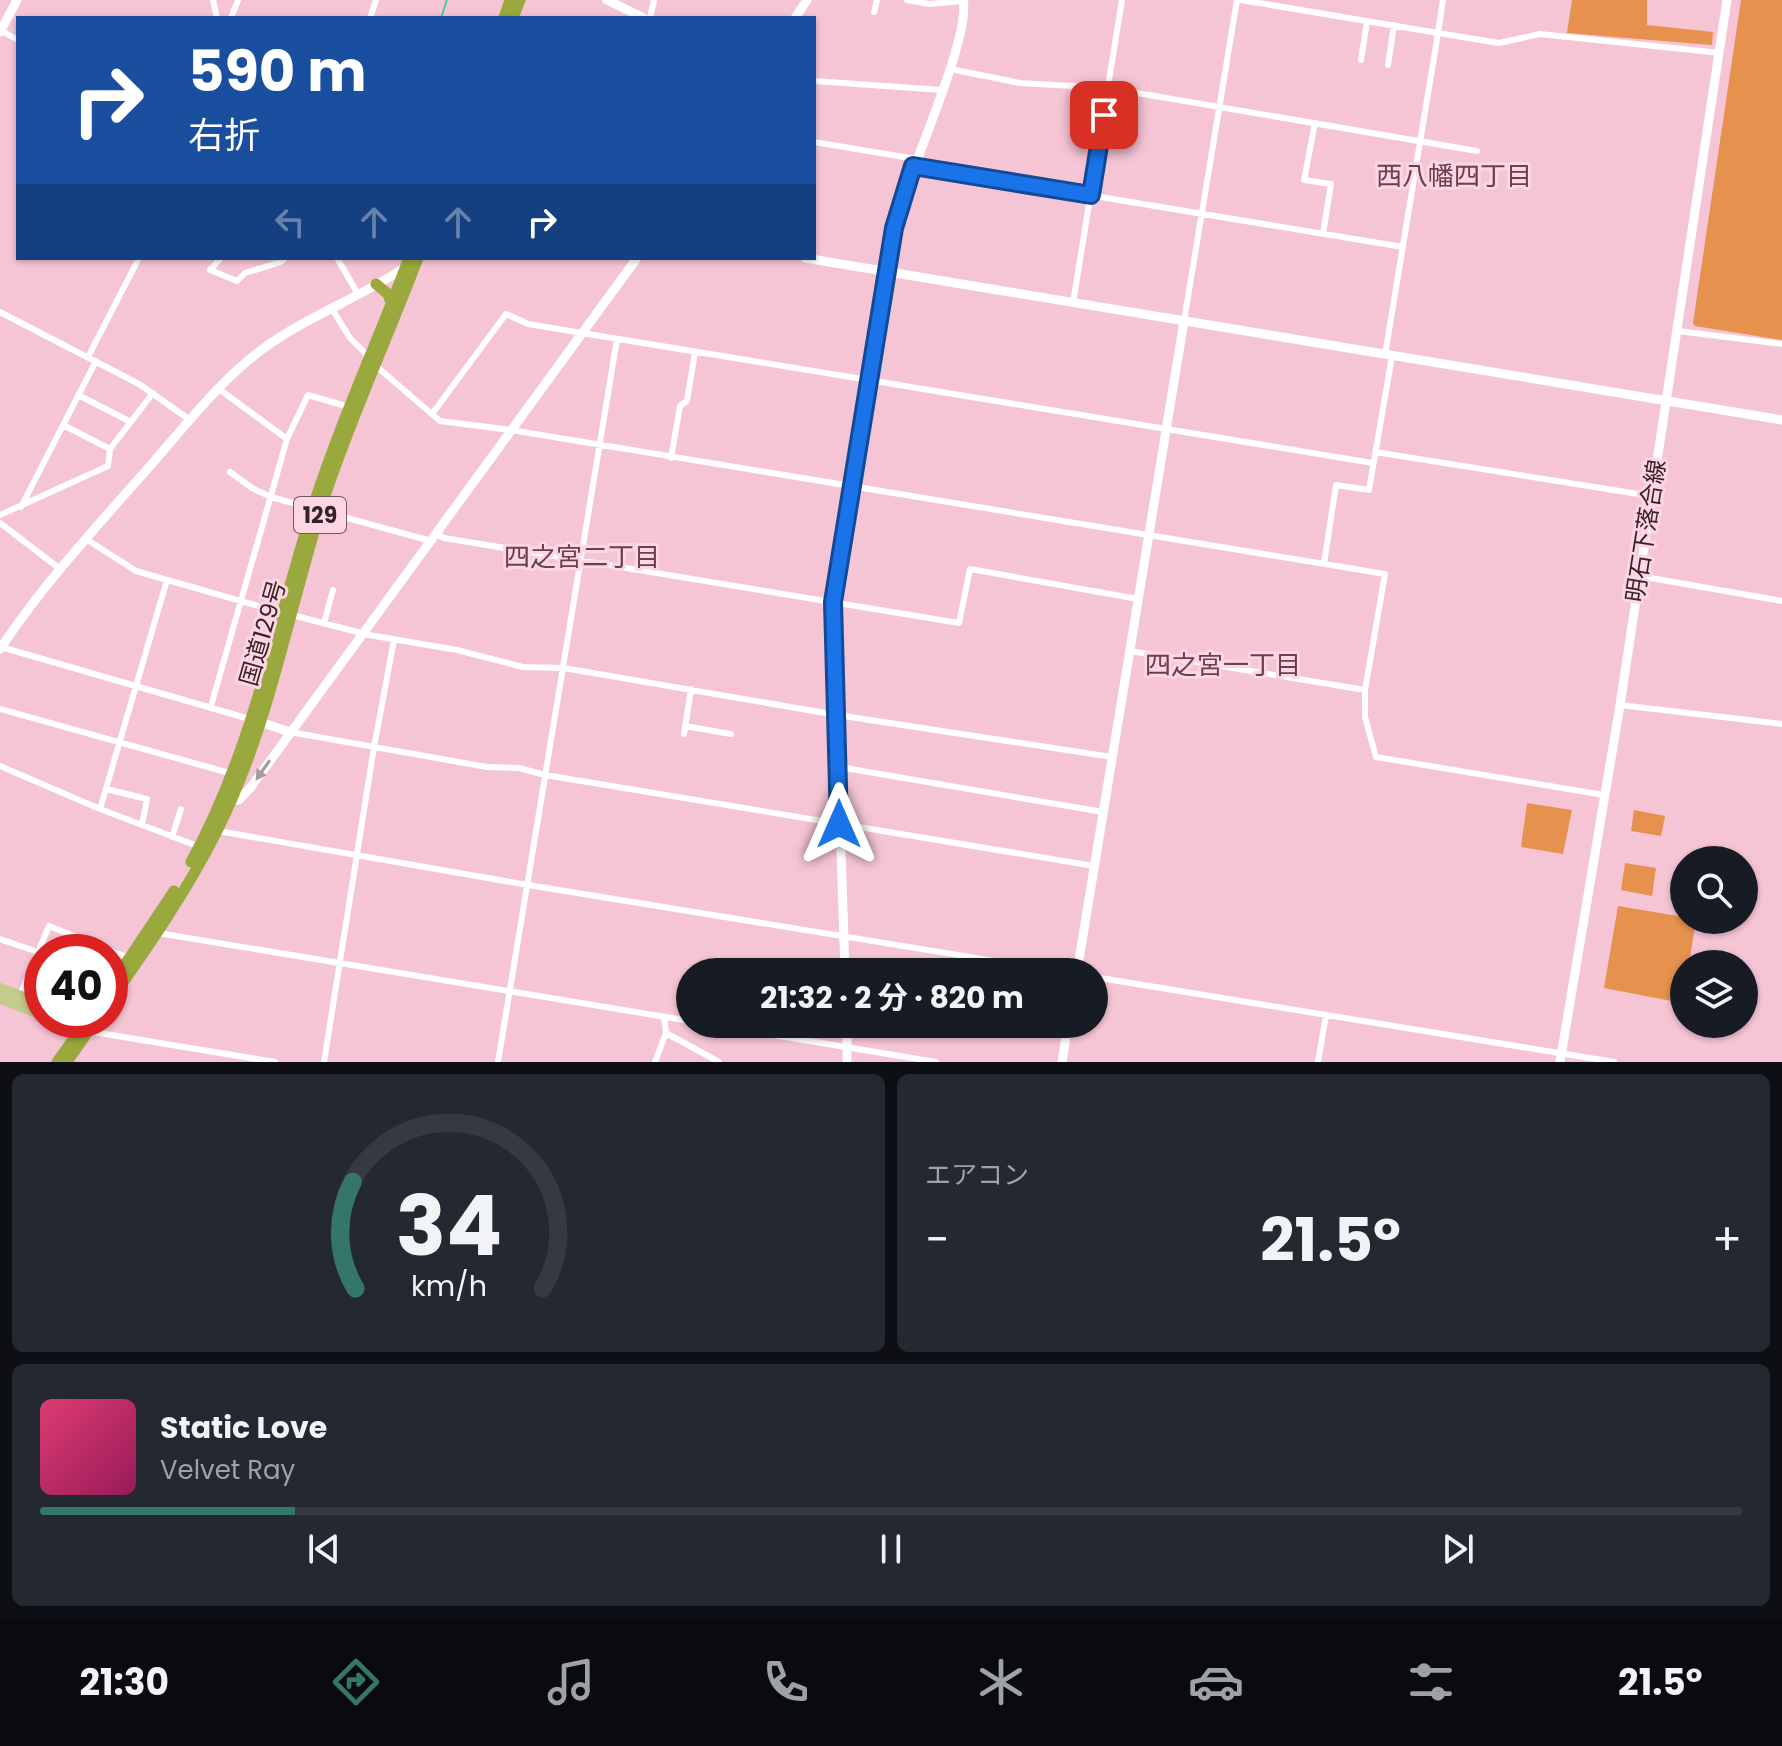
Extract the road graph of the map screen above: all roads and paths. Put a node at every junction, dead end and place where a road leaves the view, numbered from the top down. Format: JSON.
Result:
{"nodes":[{"id":1,"x":17,"y":0,"type":"edge"},
{"id":2,"x":607,"y":0,"type":"edge"},
{"id":3,"x":877,"y":0,"type":"edge"},
{"id":4,"x":907,"y":0,"type":"edge"},
{"id":5,"x":1122,"y":0,"type":"edge"},
{"id":6,"x":1239,"y":0,"type":"edge"},
{"id":7,"x":1443,"y":0,"type":"edge"},
{"id":8,"x":1727,"y":0,"type":"edge"},
{"id":9,"x":963,"y":1,"type":"edge"},
{"id":10,"x":874,"y":12,"type":"dead end"},
{"id":11,"x":640,"y":16,"type":"edge"},
{"id":12,"x":1367,"y":21,"type":"junction"},
{"id":13,"x":1394,"y":25,"type":"junction"},
{"id":14,"x":0,"y":31,"type":"edge"},
{"id":15,"x":1438,"y":33,"type":"junction"},
{"id":16,"x":1720,"y":53,"type":"junction"},
{"id":17,"x":1361,"y":60,"type":"dead end"},
{"id":18,"x":1388,"y":65,"type":"dead end"},
{"id":19,"x":950,"y":69,"type":"junction"},
{"id":20,"x":816,"y":81,"type":"edge"},
{"id":21,"x":1108,"y":88,"type":"junction"},
{"id":22,"x":942,"y":90,"type":"junction"},
{"id":23,"x":1219,"y":107,"type":"junction"},
{"id":24,"x":1315,"y":123,"type":"junction"},
{"id":25,"x":816,"y":142,"type":"edge"},
{"id":26,"x":1420,"y":142,"type":"junction"},
{"id":27,"x":1477,"y":151,"type":"dead end"},
{"id":28,"x":914,"y":163,"type":"junction"},
{"id":29,"x":1091,"y":195,"type":"junction"},
{"id":30,"x":1202,"y":214,"type":"junction"},
{"id":31,"x":1323,"y":234,"type":"junction"},
{"id":32,"x":1403,"y":247,"type":"junction"},
{"id":33,"x":138,"y":260,"type":"edge"},
{"id":34,"x":219,"y":260,"type":"edge"},
{"id":35,"x":283,"y":260,"type":"edge"},
{"id":36,"x":338,"y":260,"type":"edge"},
{"id":37,"x":414,"y":260,"type":"edge"},
{"id":38,"x":636,"y":260,"type":"edge"},
{"id":39,"x":816,"y":260,"type":"edge"},
{"id":40,"x":886,"y":271,"type":"junction"},
{"id":41,"x":376,"y":284,"type":"junction"},
{"id":42,"x":358,"y":294,"type":"junction"},
{"id":43,"x":391,"y":303,"type":"junction"},
{"id":44,"x":1073,"y":303,"type":"junction"},
{"id":45,"x":332,"y":309,"type":"junction"},
{"id":46,"x":0,"y":312,"type":"edge"},
{"id":47,"x":1184,"y":321,"type":"junction"},
{"id":48,"x":1678,"y":331,"type":"junction"},
{"id":49,"x":582,"y":333,"type":"junction"},
{"id":50,"x":617,"y":339,"type":"junction"},
{"id":51,"x":1782,"y":344,"type":"edge"},
{"id":52,"x":695,"y":352,"type":"junction"},
{"id":53,"x":1388,"y":355,"type":"junction"},
{"id":54,"x":88,"y":357,"type":"junction"},
{"id":55,"x":96,"y":361,"type":"junction"},
{"id":56,"x":372,"y":361,"type":"junction"},
{"id":57,"x":868,"y":380,"type":"junction"},
{"id":58,"x":219,"y":389,"type":"junction"},
{"id":59,"x":153,"y":393,"type":"junction"},
{"id":60,"x":78,"y":395,"type":"junction"},
{"id":61,"x":1666,"y":401,"type":"junction"},
{"id":62,"x":349,"y":407,"type":"junction"},
{"id":63,"x":432,"y":414,"type":"junction"},
{"id":64,"x":190,"y":420,"type":"junction"},
{"id":65,"x":1782,"y":420,"type":"edge"},
{"id":66,"x":131,"y":422,"type":"junction"},
{"id":67,"x":63,"y":425,"type":"junction"},
{"id":68,"x":511,"y":430,"type":"junction"},
{"id":69,"x":1166,"y":430,"type":"junction"},
{"id":70,"x":287,"y":439,"type":"junction"},
{"id":71,"x":600,"y":446,"type":"junction"},
{"id":72,"x":110,"y":449,"type":"junction"},
{"id":73,"x":1375,"y":452,"type":"junction"},
{"id":74,"x":671,"y":458,"type":"junction"},
{"id":75,"x":1373,"y":463,"type":"junction"},
{"id":76,"x":230,"y":472,"type":"dead end"},
{"id":77,"x":850,"y":488,"type":"junction"},
{"id":78,"x":1651,"y":496,"type":"junction"},
{"id":79,"x":271,"y":497,"type":"junction"},
{"id":80,"x":21,"y":507,"type":"junction"},
{"id":81,"x":317,"y":510,"type":"junction"},
{"id":82,"x":0,"y":515,"type":"edge"},
{"id":83,"x":0,"y":523,"type":"edge"},
{"id":84,"x":1149,"y":536,"type":"junction"},
{"id":85,"x":434,"y":538,"type":"junction"},
{"id":86,"x":86,"y":539,"type":"junction"},
{"id":87,"x":581,"y":561,"type":"junction"},
{"id":88,"x":1324,"y":564,"type":"junction"},
{"id":89,"x":60,"y":569,"type":"junction"},
{"id":90,"x":1639,"y":576,"type":"junction"},
{"id":91,"x":167,"y":580,"type":"junction"},
{"id":92,"x":333,"y":590,"type":"dead end"},
{"id":93,"x":1138,"y":599,"type":"junction"},
{"id":94,"x":239,"y":601,"type":"junction"},
{"id":95,"x":1782,"y":601,"type":"edge"},
{"id":96,"x":833,"y":602,"type":"junction"},
{"id":97,"x":288,"y":614,"type":"junction"},
{"id":98,"x":324,"y":623,"type":"junction"},
{"id":99,"x":363,"y":634,"type":"junction"},
{"id":100,"x":394,"y":640,"type":"junction"},
{"id":101,"x":1,"y":648,"type":"edge"},
{"id":102,"x":1130,"y":651,"type":"junction"},
{"id":103,"x":564,"y":668,"type":"junction"},
{"id":104,"x":138,"y":686,"type":"junction"},
{"id":105,"x":691,"y":689,"type":"junction"},
{"id":106,"x":1365,"y":690,"type":"junction"},
{"id":107,"x":1620,"y":705,"type":"junction"},
{"id":108,"x":211,"y":706,"type":"junction"},
{"id":109,"x":0,"y":709,"type":"edge"},
{"id":110,"x":837,"y":715,"type":"junction"},
{"id":111,"x":256,"y":721,"type":"junction"},
{"id":112,"x":1782,"y":724,"type":"edge"},
{"id":113,"x":290,"y":732,"type":"junction"},
{"id":114,"x":731,"y":734,"type":"dead end"},
{"id":115,"x":121,"y":742,"type":"junction"},
{"id":116,"x":374,"y":747,"type":"junction"},
{"id":117,"x":1112,"y":757,"type":"junction"},
{"id":118,"x":0,"y":766,"type":"edge"},
{"id":119,"x":839,"y":767,"type":"junction"},
{"id":120,"x":545,"y":775,"type":"junction"},
{"id":121,"x":236,"y":776,"type":"junction"},
{"id":122,"x":106,"y":789,"type":"junction"},
{"id":123,"x":1604,"y":795,"type":"junction"},
{"id":124,"x":231,"y":800,"type":"junction"},
{"id":125,"x":100,"y":809,"type":"junction"},
{"id":126,"x":181,"y":809,"type":"dead end"},
{"id":127,"x":1103,"y":812,"type":"junction"},
{"id":128,"x":839,"y":824,"type":"junction"},
{"id":129,"x":142,"y":825,"type":"junction"},
{"id":130,"x":217,"y":831,"type":"junction"},
{"id":131,"x":172,"y":837,"type":"junction"},
{"id":132,"x":203,"y":848,"type":"junction"},
{"id":133,"x":358,"y":855,"type":"junction"},
{"id":134,"x":1094,"y":866,"type":"junction"},
{"id":135,"x":528,"y":885,"type":"junction"},
{"id":136,"x":158,"y":933,"type":"junction"},
{"id":137,"x":46,"y":934,"type":"edge"},
{"id":138,"x":69,"y":934,"type":"edge"},
{"id":139,"x":844,"y":937,"type":"junction"},
{"id":140,"x":0,"y":939,"type":"edge"},
{"id":141,"x":24,"y":947,"type":"edge"},
{"id":142,"x":128,"y":958,"type":"edge"},
{"id":143,"x":845,"y":958,"type":"edge"},
{"id":144,"x":975,"y":958,"type":"edge"},
{"id":145,"x":1079,"y":958,"type":"edge"},
{"id":146,"x":134,"y":960,"type":"junction"},
{"id":147,"x":340,"y":962,"type":"junction"},
{"id":148,"x":128,"y":967,"type":"edge"},
{"id":149,"x":128,"y":970,"type":"edge"},
{"id":150,"x":1108,"y":979,"type":"edge"},
{"id":151,"x":24,"y":985,"type":"edge"},
{"id":152,"x":0,"y":988,"type":"edge"},
{"id":153,"x":511,"y":991,"type":"junction"},
{"id":154,"x":20,"y":995,"type":"junction"},
{"id":155,"x":24,"y":997,"type":"edge"},
{"id":156,"x":0,"y":999,"type":"edge"},
{"id":157,"x":24,"y":1008,"type":"edge"},
{"id":158,"x":1326,"y":1015,"type":"junction"},
{"id":159,"x":664,"y":1017,"type":"junction"},
{"id":160,"x":676,"y":1019,"type":"edge"},
{"id":161,"x":666,"y":1033,"type":"junction"},
{"id":162,"x":128,"y":1034,"type":"edge"},
{"id":163,"x":77,"y":1038,"type":"edge"},
{"id":164,"x":789,"y":1038,"type":"edge"},
{"id":165,"x":848,"y":1038,"type":"edge"},
{"id":166,"x":1066,"y":1038,"type":"edge"},
{"id":167,"x":848,"y":1048,"type":"junction"},
{"id":168,"x":1561,"y":1058,"type":"edge"},
{"id":169,"x":61,"y":1061,"type":"edge"},
{"id":170,"x":275,"y":1062,"type":"edge"},
{"id":171,"x":324,"y":1062,"type":"edge"},
{"id":172,"x":498,"y":1062,"type":"edge"},
{"id":173,"x":655,"y":1062,"type":"edge"},
{"id":174,"x":719,"y":1062,"type":"edge"},
{"id":175,"x":847,"y":1062,"type":"edge"},
{"id":176,"x":936,"y":1062,"type":"edge"},
{"id":177,"x":1062,"y":1062,"type":"edge"},
{"id":178,"x":1318,"y":1062,"type":"edge"},
{"id":179,"x":1614,"y":1062,"type":"edge"}],
"edges":[{"from":1,"to":14,"type":"street"},
{"from":2,"to":11,"type":"street"},
{"from":3,"to":10,"type":"street"},
{"from":4,"to":9,"type":"street"},
{"from":5,"to":21,"type":"street"},
{"from":6,"to":12,"type":"street"},
{"from":6,"to":23,"type":"street"},
{"from":7,"to":15,"type":"street"},
{"from":8,"to":16,"type":"street","name":"明石下落合線"},
{"from":9,"to":19,"type":"street"},
{"from":12,"to":13,"type":"street"},
{"from":12,"to":17,"type":"street"},
{"from":13,"to":15,"type":"street"},
{"from":13,"to":18,"type":"street"},
{"from":15,"to":16,"type":"street"},
{"from":15,"to":26,"type":"street"},
{"from":16,"to":48,"type":"street","name":"明石下落合線"},
{"from":19,"to":21,"type":"street"},
{"from":19,"to":22,"type":"street"},
{"from":20,"to":22,"type":"street"},
{"from":21,"to":23,"type":"street"},
{"from":21,"to":29,"type":"street"},
{"from":22,"to":28,"type":"street"},
{"from":23,"to":24,"type":"street"},
{"from":23,"to":30,"type":"street"},
{"from":24,"to":26,"type":"street"},
{"from":24,"to":31,"type":"street"},
{"from":25,"to":28,"type":"street"},
{"from":26,"to":27,"type":"street"},
{"from":26,"to":32,"type":"street"},
{"from":28,"to":29,"type":"street"},
{"from":28,"to":40,"type":"street"},
{"from":29,"to":30,"type":"street"},
{"from":29,"to":44,"type":"street"},
{"from":30,"to":31,"type":"street"},
{"from":30,"to":47,"type":"street"},
{"from":31,"to":32,"type":"street"},
{"from":32,"to":53,"type":"street"},
{"from":33,"to":54,"type":"street"},
{"from":34,"to":35,"type":"street"},
{"from":36,"to":42,"type":"street"},
{"from":37,"to":41,"type":"street"},
{"from":37,"to":43,"type":"highway","name":"国道129号","number":"129"},
{"from":37,"to":56,"type":"highway","name":"国道129号","number":"129"},
{"from":38,"to":49,"type":"street"},
{"from":39,"to":40,"type":"street"},
{"from":40,"to":44,"type":"street"},
{"from":40,"to":57,"type":"street"},
{"from":41,"to":42,"type":"street"},
{"from":41,"to":43,"type":"highway"},
{"from":42,"to":45,"type":"street"},
{"from":43,"to":56,"type":"highway","name":"国道129号","number":"129"},
{"from":44,"to":47,"type":"street"},
{"from":45,"to":56,"type":"street"},
{"from":45,"to":58,"type":"street"},
{"from":46,"to":54,"type":"street"},
{"from":47,"to":53,"type":"street"},
{"from":47,"to":69,"type":"street"},
{"from":48,"to":51,"type":"street"},
{"from":48,"to":61,"type":"street","name":"明石下落合線"},
{"from":49,"to":50,"type":"street"},
{"from":49,"to":63,"type":"street"},
{"from":49,"to":68,"type":"street"},
{"from":50,"to":52,"type":"street"},
{"from":50,"to":71,"type":"street"},
{"from":52,"to":57,"type":"street"},
{"from":52,"to":74,"type":"street"},
{"from":53,"to":61,"type":"street"},
{"from":53,"to":73,"type":"street"},
{"from":54,"to":55,"type":"street"},
{"from":55,"to":59,"type":"street"},
{"from":55,"to":60,"type":"street"},
{"from":56,"to":62,"type":"highway","name":"国道129号","number":"129"},
{"from":56,"to":63,"type":"street"},
{"from":56,"to":81,"type":"highway","name":"国道129号","number":"129"},
{"from":57,"to":69,"type":"street"},
{"from":57,"to":77,"type":"street"},
{"from":58,"to":64,"type":"street"},
{"from":58,"to":70,"type":"street"},
{"from":59,"to":64,"type":"street"},
{"from":59,"to":66,"type":"street"},
{"from":60,"to":66,"type":"street"},
{"from":60,"to":67,"type":"street"},
{"from":61,"to":65,"type":"street"},
{"from":61,"to":78,"type":"street","name":"明石下落合線"},
{"from":62,"to":70,"type":"street"},
{"from":62,"to":81,"type":"highway","name":"国道129号","number":"129"},
{"from":63,"to":68,"type":"street"},
{"from":64,"to":86,"type":"street"},
{"from":66,"to":72,"type":"street"},
{"from":67,"to":72,"type":"street"},
{"from":67,"to":80,"type":"street"},
{"from":68,"to":71,"type":"street"},
{"from":68,"to":85,"type":"street"},
{"from":69,"to":75,"type":"street"},
{"from":69,"to":84,"type":"street"},
{"from":70,"to":79,"type":"street"},
{"from":71,"to":74,"type":"street"},
{"from":71,"to":87,"type":"street"},
{"from":72,"to":80,"type":"street"},
{"from":73,"to":75,"type":"street"},
{"from":73,"to":78,"type":"street"},
{"from":74,"to":77,"type":"street"},
{"from":75,"to":88,"type":"street"},
{"from":76,"to":79,"type":"street"},
{"from":77,"to":84,"type":"street"},
{"from":77,"to":96,"type":"street"},
{"from":78,"to":90,"type":"street","name":"明石下落合線"},
{"from":79,"to":81,"type":"street"},
{"from":79,"to":94,"type":"street"},
{"from":80,"to":82,"type":"street"},
{"from":81,"to":85,"type":"street"},
{"from":81,"to":97,"type":"highway","name":"国道129号","number":"129"},
{"from":83,"to":89,"type":"street"},
{"from":84,"to":88,"type":"street"},
{"from":84,"to":93,"type":"street"},
{"from":85,"to":87,"type":"street"},
{"from":85,"to":99,"type":"street"},
{"from":86,"to":89,"type":"street"},
{"from":86,"to":91,"type":"street"},
{"from":87,"to":96,"type":"street"},
{"from":87,"to":103,"type":"street"},
{"from":88,"to":106,"type":"street"},
{"from":89,"to":101,"type":"street"},
{"from":90,"to":95,"type":"street"},
{"from":90,"to":107,"type":"street","name":"明石下落合線"},
{"from":91,"to":94,"type":"street"},
{"from":91,"to":104,"type":"street"},
{"from":92,"to":98,"type":"street"},
{"from":93,"to":96,"type":"street"},
{"from":93,"to":102,"type":"street"},
{"from":94,"to":97,"type":"street"},
{"from":94,"to":108,"type":"street"},
{"from":96,"to":110,"type":"street"},
{"from":97,"to":98,"type":"street"},
{"from":97,"to":111,"type":"highway","name":"国道129号","number":"129"},
{"from":98,"to":99,"type":"street"},
{"from":99,"to":100,"type":"street"},
{"from":99,"to":113,"type":"street"},
{"from":100,"to":103,"type":"street"},
{"from":100,"to":116,"type":"street"},
{"from":101,"to":104,"type":"street"},
{"from":102,"to":106,"type":"street"},
{"from":102,"to":117,"type":"street"},
{"from":103,"to":105,"type":"street"},
{"from":103,"to":120,"type":"street"},
{"from":104,"to":108,"type":"street"},
{"from":104,"to":115,"type":"street"},
{"from":105,"to":110,"type":"street"},
{"from":105,"to":114,"type":"street"},
{"from":106,"to":123,"type":"street"},
{"from":107,"to":112,"type":"street"},
{"from":107,"to":123,"type":"street","name":"明石下落合線"},
{"from":108,"to":111,"type":"street"},
{"from":109,"to":115,"type":"street"},
{"from":110,"to":117,"type":"street"},
{"from":110,"to":119,"type":"street"},
{"from":111,"to":113,"type":"street"},
{"from":111,"to":121,"type":"highway","name":"国道129号","number":"129"},
{"from":113,"to":116,"type":"street"},
{"from":113,"to":124,"type":"street","one_way":true},
{"from":115,"to":121,"type":"street"},
{"from":115,"to":122,"type":"street"},
{"from":116,"to":120,"type":"street"},
{"from":116,"to":133,"type":"street"},
{"from":117,"to":127,"type":"street"},
{"from":118,"to":125,"type":"street"},
{"from":119,"to":127,"type":"street"},
{"from":119,"to":128,"type":"street"},
{"from":120,"to":128,"type":"street"},
{"from":120,"to":135,"type":"street"},
{"from":121,"to":124,"type":"highway","name":"国道129号","number":"129"},
{"from":121,"to":132,"type":"highway","name":"国道129号","number":"129"},
{"from":122,"to":125,"type":"street"},
{"from":122,"to":129,"type":"street"},
{"from":123,"to":168,"type":"street","name":"明石下落合線"},
{"from":124,"to":130,"type":"highway","name":"国道129号","number":"129"},
{"from":125,"to":129,"type":"street"},
{"from":126,"to":131,"type":"street"},
{"from":127,"to":134,"type":"street"},
{"from":128,"to":134,"type":"street"},
{"from":128,"to":139,"type":"street"},
{"from":129,"to":131,"type":"street"},
{"from":130,"to":132,"type":"highway","name":"国道129号","number":"129"},
{"from":130,"to":133,"type":"street"},
{"from":131,"to":132,"type":"street"},
{"from":132,"to":136,"type":"highway","name":"国道129号","number":"129"},
{"from":132,"to":146,"type":"highway","name":"国道129号","number":"129"},
{"from":133,"to":135,"type":"street"},
{"from":133,"to":147,"type":"street"},
{"from":134,"to":145,"type":"street"},
{"from":135,"to":139,"type":"street"},
{"from":135,"to":153,"type":"street"},
{"from":136,"to":146,"type":"highway","name":"国道129号","number":"129"},
{"from":136,"to":147,"type":"street"},
{"from":137,"to":138,"type":"street"},
{"from":139,"to":143,"type":"street"},
{"from":139,"to":144,"type":"street"},
{"from":140,"to":141,"type":"street"},
{"from":142,"to":146,"type":"street"},
{"from":146,"to":148,"type":"highway","name":"国道129号","number":"129"},
{"from":146,"to":149,"type":"highway","name":"国道129号","number":"129"},
{"from":147,"to":153,"type":"street"},
{"from":147,"to":171,"type":"street"},
{"from":150,"to":158,"type":"street"},
{"from":151,"to":154,"type":"street"},
{"from":152,"to":154,"type":"main road"},
{"from":153,"to":159,"type":"street"},
{"from":153,"to":172,"type":"street"},
{"from":154,"to":155,"type":"main road"},
{"from":156,"to":157,"type":"main road"},
{"from":158,"to":168,"type":"street"},
{"from":158,"to":178,"type":"street"},
{"from":159,"to":160,"type":"street"},
{"from":159,"to":161,"type":"street"},
{"from":161,"to":173,"type":"street"},
{"from":161,"to":174,"type":"street"},
{"from":162,"to":170,"type":"street"},
{"from":163,"to":169,"type":"highway"},
{"from":164,"to":167,"type":"street"},
{"from":165,"to":167,"type":"street"},
{"from":166,"to":177,"type":"street"},
{"from":167,"to":175,"type":"street"},
{"from":167,"to":176,"type":"street"},
{"from":168,"to":179,"type":"street"}]}
